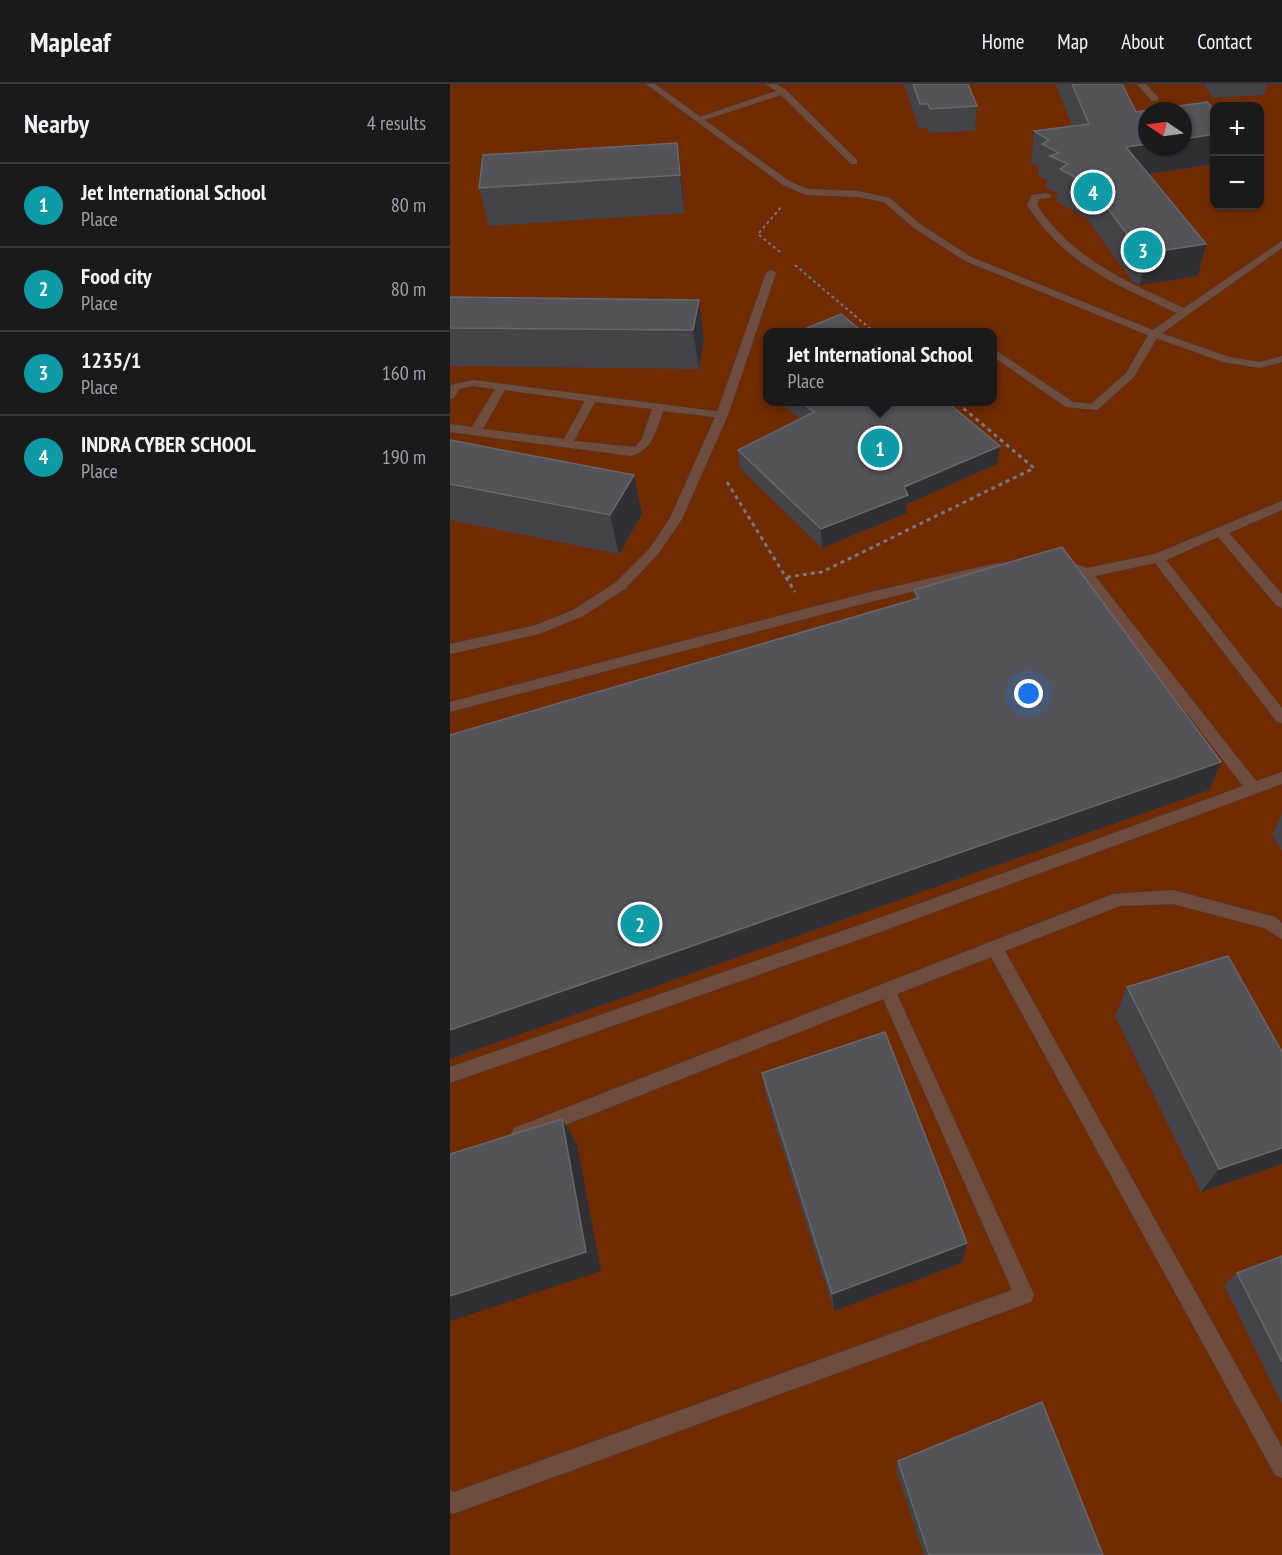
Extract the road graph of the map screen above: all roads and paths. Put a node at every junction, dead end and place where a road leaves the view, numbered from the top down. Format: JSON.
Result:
{"nodes":[{"id":1,"x":650,"y":84,"type":"edge"},
{"id":2,"x":770,"y":84,"type":"edge"},
{"id":3,"x":1141,"y":84,"type":"edge"},
{"id":4,"x":783,"y":92,"type":"junction"},
{"id":5,"x":1155,"y":99,"type":"dead end"},
{"id":6,"x":698,"y":119,"type":"junction"},
{"id":7,"x":854,"y":162,"type":"dead end"},
{"id":8,"x":797,"y":188,"type":"junction"},
{"id":9,"x":1046,"y":196,"type":"dead end"},
{"id":10,"x":1282,"y":244,"type":"edge"},
{"id":11,"x":785,"y":257,"type":"dead end"},
{"id":12,"x":794,"y":264,"type":"dead end"},
{"id":13,"x":771,"y":273,"type":"dead end"},
{"id":14,"x":1184,"y":312,"type":"junction"},
{"id":15,"x":868,"y":328,"type":"edge"},
{"id":16,"x":1154,"y":334,"type":"junction"},
{"id":17,"x":997,"y":354,"type":"edge"},
{"id":18,"x":1282,"y":359,"type":"edge"},
{"id":19,"x":502,"y":387,"type":"junction"},
{"id":20,"x":450,"y":396,"type":"edge"},
{"id":21,"x":591,"y":399,"type":"junction"},
{"id":22,"x":961,"y":406,"type":"edge"},
{"id":23,"x":659,"y":407,"type":"junction"},
{"id":24,"x":722,"y":415,"type":"junction"},
{"id":25,"x":450,"y":428,"type":"edge"},
{"id":26,"x":476,"y":431,"type":"junction"},
{"id":27,"x":567,"y":444,"type":"junction"},
{"id":28,"x":727,"y":482,"type":"dead end"},
{"id":29,"x":1282,"y":505,"type":"edge"},
{"id":30,"x":1221,"y":532,"type":"junction"},
{"id":31,"x":1158,"y":558,"type":"junction"},
{"id":32,"x":1047,"y":562,"type":"edge"},
{"id":33,"x":1013,"y":564,"type":"edge"},
{"id":34,"x":1086,"y":573,"type":"junction"},
{"id":35,"x":787,"y":577,"type":"junction"},
{"id":36,"x":796,"y":593,"type":"dead end"},
{"id":37,"x":1282,"y":603,"type":"edge"},
{"id":38,"x":450,"y":649,"type":"edge"},
{"id":39,"x":450,"y":707,"type":"edge"},
{"id":40,"x":1282,"y":718,"type":"edge"},
{"id":41,"x":1282,"y":778,"type":"edge"},
{"id":42,"x":1252,"y":788,"type":"junction"},
{"id":43,"x":1282,"y":932,"type":"edge"},
{"id":44,"x":995,"y":948,"type":"junction"},
{"id":45,"x":887,"y":990,"type":"junction"},
{"id":46,"x":450,"y":1075,"type":"edge"},
{"id":47,"x":505,"y":1140,"type":"edge"},
{"id":48,"x":1282,"y":1468,"type":"edge"},
{"id":49,"x":450,"y":1501,"type":"edge"}],
"edges":[{"from":1,"to":6,"type":"street"},
{"from":2,"to":4,"type":"street"},
{"from":3,"to":5,"type":"street"},
{"from":4,"to":6,"type":"street"},
{"from":4,"to":7,"type":"street"},
{"from":6,"to":8,"type":"street"},
{"from":8,"to":11,"type":"path"},
{"from":8,"to":16,"type":"street"},
{"from":9,"to":14,"type":"street"},
{"from":10,"to":14,"type":"street"},
{"from":12,"to":15,"type":"path"},
{"from":13,"to":24,"type":"street"},
{"from":14,"to":16,"type":"street"},
{"from":16,"to":17,"type":"street"},
{"from":16,"to":18,"type":"street"},
{"from":19,"to":20,"type":"street"},
{"from":19,"to":21,"type":"street"},
{"from":19,"to":26,"type":"street"},
{"from":21,"to":23,"type":"street"},
{"from":21,"to":27,"type":"street"},
{"from":22,"to":35,"type":"path"},
{"from":23,"to":24,"type":"street"},
{"from":23,"to":27,"type":"street"},
{"from":24,"to":38,"type":"street"},
{"from":25,"to":26,"type":"street"},
{"from":26,"to":27,"type":"street"},
{"from":28,"to":35,"type":"path"},
{"from":29,"to":30,"type":"street"},
{"from":30,"to":31,"type":"street"},
{"from":30,"to":37,"type":"street"},
{"from":31,"to":34,"type":"street"},
{"from":31,"to":40,"type":"street"},
{"from":32,"to":34,"type":"street"},
{"from":33,"to":39,"type":"street"},
{"from":34,"to":42,"type":"street"},
{"from":35,"to":36,"type":"path"},
{"from":41,"to":42,"type":"street"},
{"from":42,"to":46,"type":"street"},
{"from":43,"to":44,"type":"street"},
{"from":44,"to":45,"type":"street"},
{"from":44,"to":48,"type":"street"},
{"from":45,"to":47,"type":"street"},
{"from":45,"to":49,"type":"street"}]}
